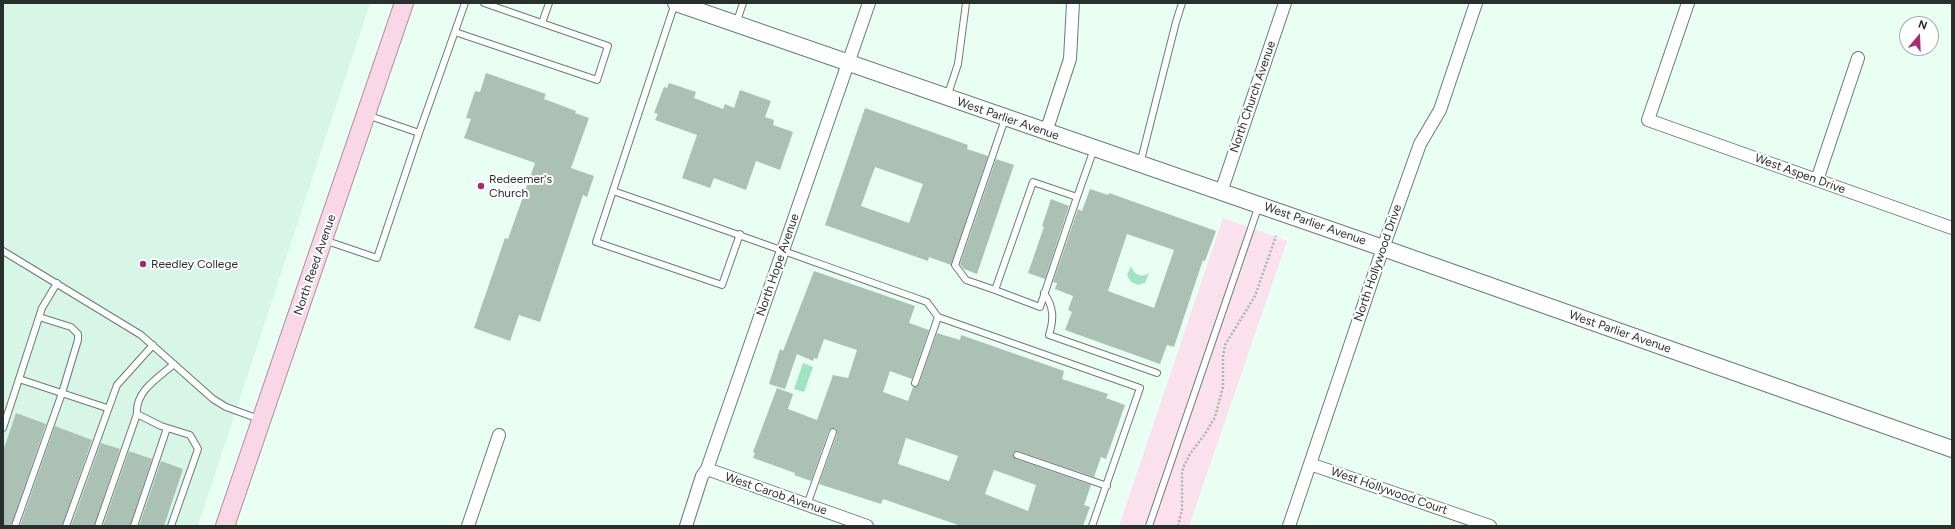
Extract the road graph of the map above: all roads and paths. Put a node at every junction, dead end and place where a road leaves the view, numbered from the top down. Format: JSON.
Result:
{"nodes":[{"id":1,"x":404,"y":3,"type":"edge"},
{"id":2,"x":465,"y":3,"type":"edge"},
{"id":3,"x":484,"y":3,"type":"edge"},
{"id":4,"x":549,"y":3,"type":"edge"},
{"id":5,"x":676,"y":3,"type":"edge"},
{"id":6,"x":743,"y":3,"type":"edge"},
{"id":7,"x":868,"y":3,"type":"edge"},
{"id":8,"x":966,"y":3,"type":"edge"},
{"id":9,"x":1073,"y":3,"type":"edge"},
{"id":10,"x":1182,"y":3,"type":"edge"},
{"id":11,"x":1285,"y":3,"type":"edge"},
{"id":12,"x":1476,"y":3,"type":"edge"},
{"id":13,"x":1688,"y":3,"type":"edge"},
{"id":14,"x":542,"y":23,"type":"junction"},
{"id":15,"x":736,"y":24,"type":"junction"},
{"id":16,"x":455,"y":32,"type":"junction"},
{"id":17,"x":1858,"y":58,"type":"dead end"},
{"id":18,"x":848,"y":64,"type":"junction"},
{"id":19,"x":947,"y":98,"type":"junction"},
{"id":20,"x":366,"y":115,"type":"junction"},
{"id":21,"x":1005,"y":118,"type":"junction"},
{"id":22,"x":1046,"y":132,"type":"junction"},
{"id":23,"x":419,"y":133,"type":"junction"},
{"id":24,"x":1094,"y":149,"type":"junction"},
{"id":25,"x":1140,"y":164,"type":"junction"},
{"id":26,"x":1817,"y":180,"type":"junction"},
{"id":27,"x":613,"y":190,"type":"junction"},
{"id":28,"x":1221,"y":192,"type":"junction"},
{"id":29,"x":1077,"y":197,"type":"junction"},
{"id":30,"x":1259,"y":205,"type":"junction"},
{"id":31,"x":1952,"y":228,"type":"edge"},
{"id":32,"x":740,"y":234,"type":"junction"},
{"id":33,"x":1276,"y":236,"type":"dead end"},
{"id":34,"x":324,"y":240,"type":"junction"},
{"id":35,"x":1382,"y":248,"type":"junction"},
{"id":36,"x":3,"y":251,"type":"edge"},
{"id":37,"x":782,"y":251,"type":"junction"},
{"id":38,"x":57,"y":283,"type":"junction"},
{"id":39,"x":995,"y":290,"type":"junction"},
{"id":40,"x":1044,"y":293,"type":"junction"},
{"id":41,"x":1040,"y":307,"type":"junction"},
{"id":42,"x":1052,"y":311,"type":"junction"},
{"id":43,"x":39,"y":317,"type":"junction"},
{"id":44,"x":938,"y":317,"type":"junction"},
{"id":45,"x":153,"y":346,"type":"junction"},
{"id":46,"x":174,"y":364,"type":"junction"},
{"id":47,"x":1157,"y":373,"type":"dead end"},
{"id":48,"x":20,"y":379,"type":"junction"},
{"id":49,"x":915,"y":383,"type":"dead end"},
{"id":50,"x":62,"y":393,"type":"junction"},
{"id":51,"x":107,"y":408,"type":"junction"},
{"id":52,"x":137,"y":414,"type":"junction"},
{"id":53,"x":261,"y":419,"type":"junction"},
{"id":54,"x":3,"y":428,"type":"edge"},
{"id":55,"x":167,"y":428,"type":"junction"},
{"id":56,"x":833,"y":432,"type":"dead end"},
{"id":57,"x":499,"y":435,"type":"dead end"},
{"id":58,"x":1952,"y":449,"type":"edge"},
{"id":59,"x":1017,"y":455,"type":"dead end"},
{"id":60,"x":1310,"y":464,"type":"junction"},
{"id":61,"x":708,"y":470,"type":"junction"},
{"id":62,"x":1106,"y":486,"type":"junction"},
{"id":63,"x":807,"y":505,"type":"junction"},
{"id":64,"x":15,"y":526,"type":"edge"},
{"id":65,"x":66,"y":526,"type":"edge"},
{"id":66,"x":98,"y":526,"type":"edge"},
{"id":67,"x":134,"y":526,"type":"edge"},
{"id":68,"x":171,"y":526,"type":"edge"},
{"id":69,"x":225,"y":526,"type":"edge"},
{"id":70,"x":468,"y":526,"type":"edge"},
{"id":71,"x":686,"y":526,"type":"edge"},
{"id":72,"x":867,"y":526,"type":"edge"},
{"id":73,"x":1092,"y":526,"type":"edge"},
{"id":74,"x":1149,"y":526,"type":"edge"},
{"id":75,"x":1178,"y":526,"type":"edge"},
{"id":76,"x":1289,"y":526,"type":"edge"},
{"id":77,"x":1490,"y":526,"type":"edge"}],
"edges":[{"from":1,"to":20,"type":"main road","name":"North Reed Avenue"},
{"from":2,"to":16,"type":"lane"},
{"from":3,"to":14,"type":"lane"},
{"from":4,"to":14,"type":"lane"},
{"from":5,"to":15,"type":"street","name":"West Parlier Avenue"},
{"from":5,"to":27,"type":"lane"},
{"from":6,"to":15,"type":"lane"},
{"from":7,"to":18,"type":"street","name":"North Hope Avenue"},
{"from":8,"to":19,"type":"lane"},
{"from":9,"to":22,"type":"street"},
{"from":10,"to":25,"type":"lane"},
{"from":11,"to":28,"type":"street","name":"North Church Avenue"},
{"from":12,"to":35,"type":"street","name":"North Hollywood Drive"},
{"from":13,"to":26,"type":"street","name":"West Aspen Drive"},
{"from":14,"to":16,"type":"lane"},
{"from":15,"to":18,"type":"street","name":"West Parlier Avenue"},
{"from":16,"to":23,"type":"lane"},
{"from":17,"to":26,"type":"street"},
{"from":18,"to":19,"type":"street","name":"West Parlier Avenue"},
{"from":18,"to":37,"type":"street","name":"North Hope Avenue"},
{"from":19,"to":21,"type":"street","name":"West Parlier Avenue"},
{"from":20,"to":23,"type":"lane"},
{"from":20,"to":34,"type":"main road","name":"North Reed Avenue"},
{"from":21,"to":22,"type":"street","name":"West Parlier Avenue"},
{"from":21,"to":39,"type":"lane"},
{"from":22,"to":24,"type":"street","name":"West Parlier Avenue"},
{"from":23,"to":34,"type":"lane"},
{"from":24,"to":25,"type":"street","name":"West Parlier Avenue"},
{"from":24,"to":29,"type":"lane"},
{"from":25,"to":28,"type":"street","name":"West Parlier Avenue"},
{"from":26,"to":31,"type":"street","name":"West Aspen Drive"},
{"from":27,"to":32,"type":"lane"},
{"from":27,"to":32,"type":"lane"},
{"from":28,"to":30,"type":"street","name":"West Parlier Avenue"},
{"from":29,"to":39,"type":"lane"},
{"from":29,"to":40,"type":"lane"},
{"from":30,"to":35,"type":"street","name":"West Parlier Avenue"},
{"from":30,"to":74,"type":"lane"},
{"from":32,"to":37,"type":"lane"},
{"from":33,"to":75,"type":"path"},
{"from":34,"to":53,"type":"main road","name":"North Reed Avenue"},
{"from":35,"to":58,"type":"street","name":"West Parlier Avenue"},
{"from":35,"to":60,"type":"street","name":"North Hollywood Drive"},
{"from":36,"to":38,"type":"lane"},
{"from":37,"to":44,"type":"lane"},
{"from":37,"to":61,"type":"street","name":"North Hope Avenue"},
{"from":38,"to":43,"type":"lane"},
{"from":38,"to":45,"type":"lane"},
{"from":39,"to":41,"type":"lane"},
{"from":40,"to":41,"type":"lane"},
{"from":40,"to":42,"type":"lane"},
{"from":41,"to":42,"type":"lane"},
{"from":42,"to":47,"type":"lane"},
{"from":43,"to":48,"type":"lane"},
{"from":43,"to":50,"type":"lane"},
{"from":44,"to":49,"type":"lane"},
{"from":44,"to":62,"type":"lane"},
{"from":45,"to":46,"type":"lane"},
{"from":45,"to":51,"type":"lane"},
{"from":46,"to":52,"type":"lane"},
{"from":46,"to":53,"type":"lane"},
{"from":48,"to":50,"type":"lane"},
{"from":48,"to":54,"type":"lane"},
{"from":50,"to":51,"type":"lane"},
{"from":50,"to":64,"type":"lane"},
{"from":51,"to":65,"type":"lane"},
{"from":52,"to":55,"type":"lane"},
{"from":52,"to":66,"type":"lane"},
{"from":53,"to":69,"type":"main road","name":"North Reed Avenue"},
{"from":55,"to":67,"type":"lane"},
{"from":55,"to":68,"type":"lane"},
{"from":56,"to":63,"type":"lane"},
{"from":57,"to":70,"type":"street"},
{"from":59,"to":62,"type":"lane"},
{"from":60,"to":76,"type":"street","name":"North Hollywood Drive"},
{"from":60,"to":77,"type":"street","name":"West Hollywood Court"},
{"from":61,"to":63,"type":"street","name":"West Carob Avenue"},
{"from":61,"to":71,"type":"street","name":"North Hope Avenue"},
{"from":62,"to":73,"type":"lane"},
{"from":63,"to":72,"type":"street","name":"West Carob Avenue"}]}
